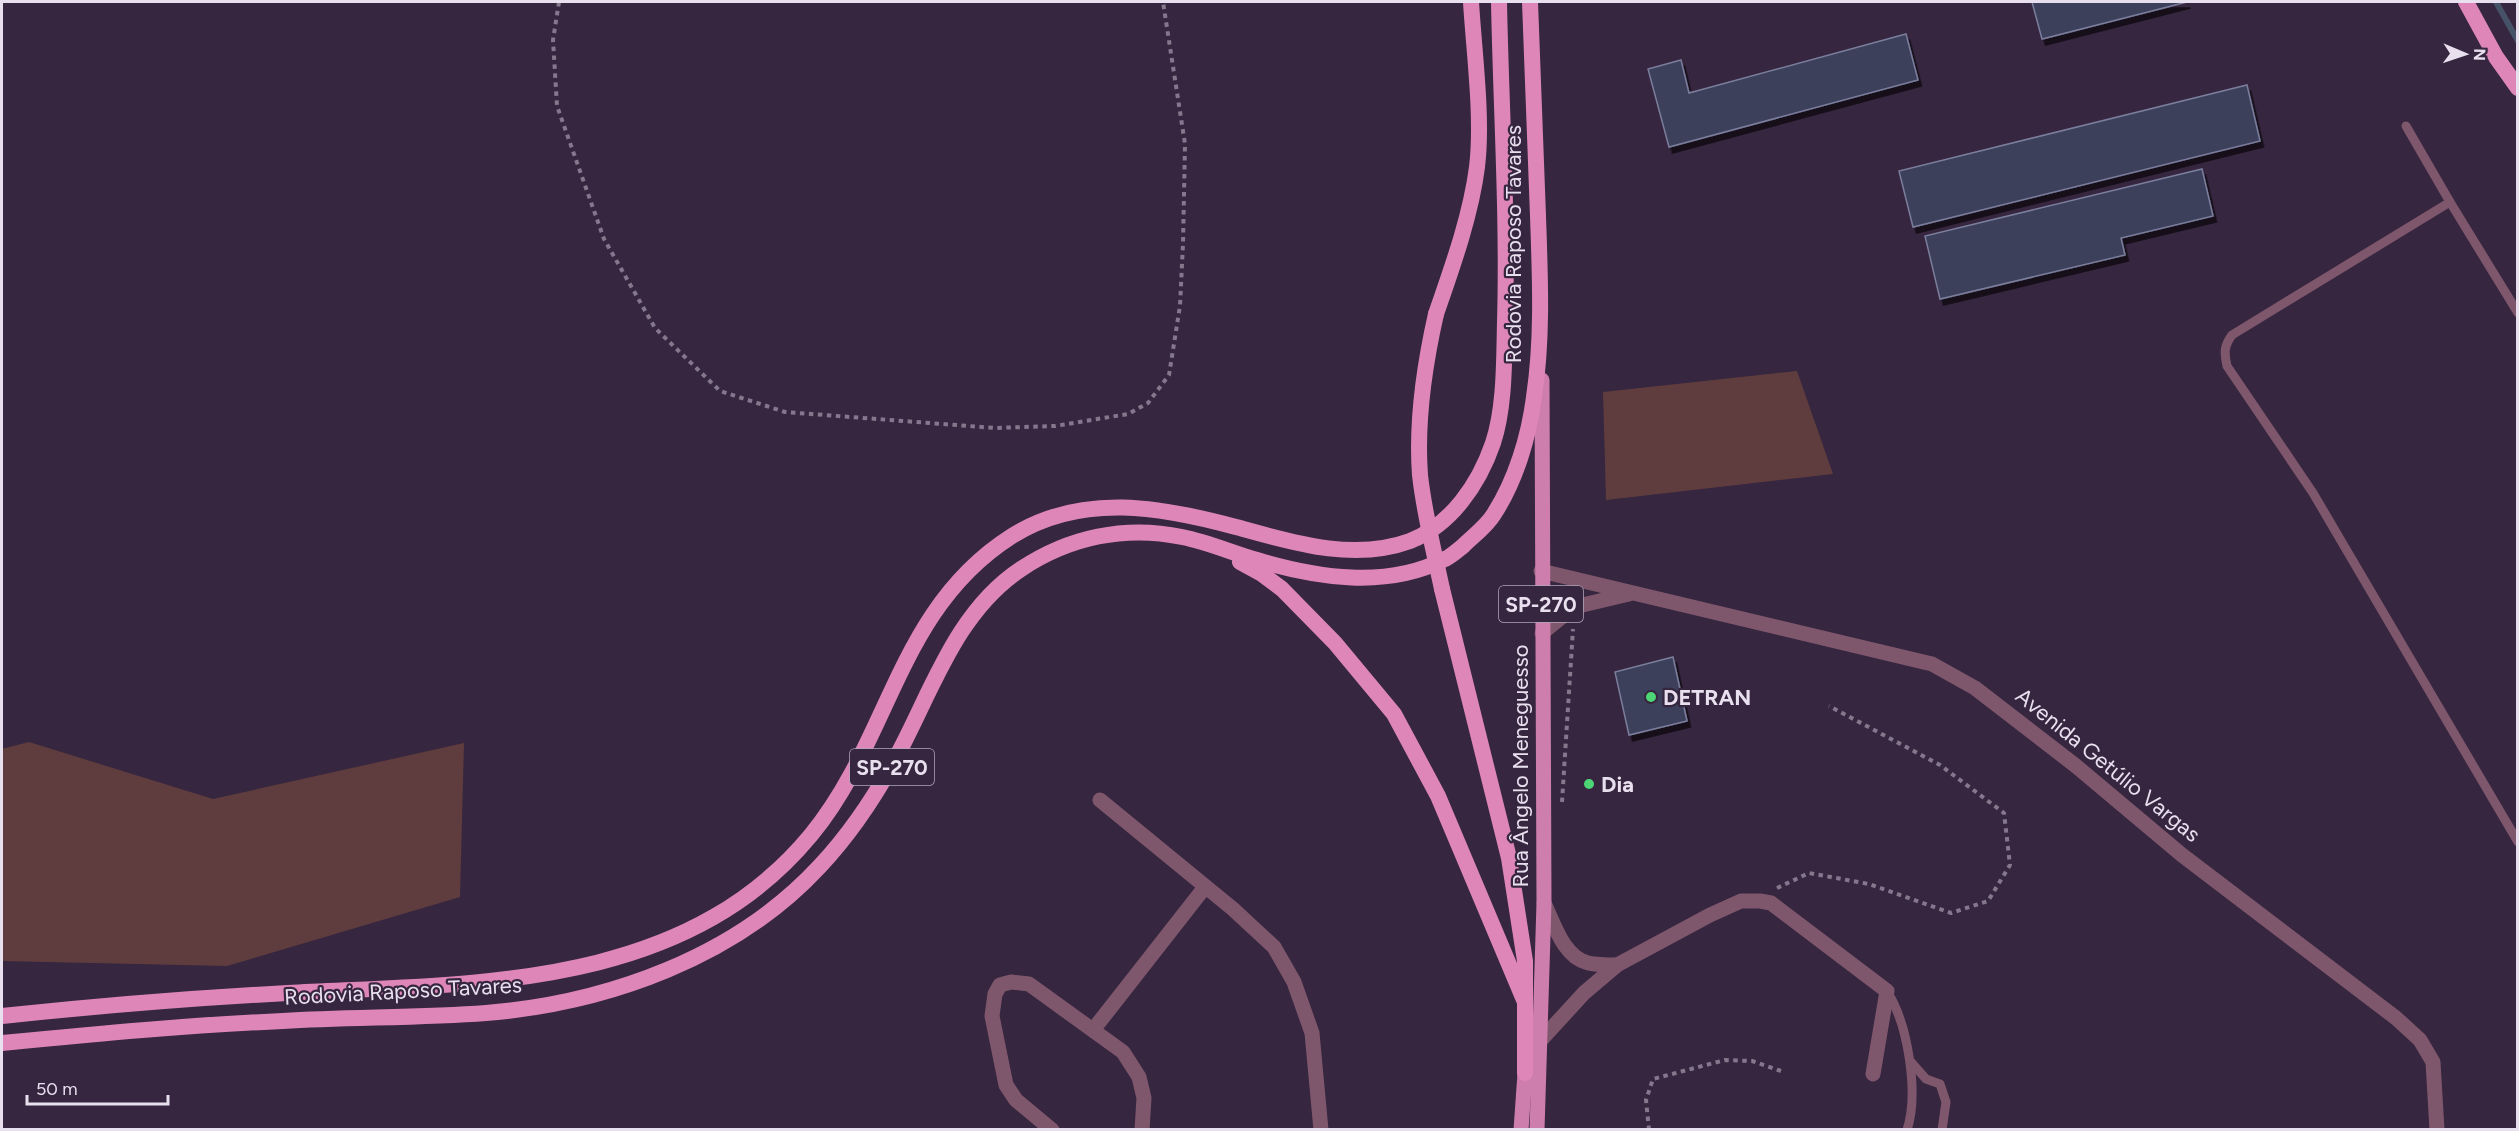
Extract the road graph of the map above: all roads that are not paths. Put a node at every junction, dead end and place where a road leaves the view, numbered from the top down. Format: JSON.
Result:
{"nodes":[{"id":1,"x":1471,"y":2,"type":"edge"},
{"id":2,"x":1499,"y":2,"type":"edge"},
{"id":3,"x":1530,"y":2,"type":"edge"},
{"id":4,"x":2466,"y":2,"type":"edge"},
{"id":5,"x":2517,"y":88,"type":"edge"},
{"id":6,"x":2406,"y":126,"type":"dead end"},
{"id":7,"x":2450,"y":202,"type":"junction"},
{"id":8,"x":1541,"y":305,"type":"junction"},
{"id":9,"x":2517,"y":313,"type":"edge"},
{"id":10,"x":1216,"y":547,"type":"junction"},
{"id":11,"x":1541,"y":571,"type":"junction"},
{"id":12,"x":1632,"y":594,"type":"junction"},
{"id":13,"x":1542,"y":633,"type":"junction"},
{"id":14,"x":1100,"y":800,"type":"dead end"},
{"id":15,"x":2517,"y":842,"type":"edge"},
{"id":16,"x":1205,"y":887,"type":"junction"},
{"id":17,"x":1544,"y":903,"type":"junction"},
{"id":18,"x":1617,"y":965,"type":"junction"},
{"id":19,"x":1887,"y":991,"type":"junction"},
{"id":20,"x":1524,"y":1000,"type":"junction"},
{"id":21,"x":9,"y":1016,"type":"edge"},
{"id":22,"x":1093,"y":1030,"type":"junction"},
{"id":23,"x":1540,"y":1041,"type":"junction"},
{"id":24,"x":2,"y":1043,"type":"edge"},
{"id":25,"x":1911,"y":1062,"type":"junction"},
{"id":26,"x":1525,"y":1073,"type":"joint"},
{"id":27,"x":1874,"y":1074,"type":"dead end"},
{"id":28,"x":1052,"y":1130,"type":"edge"},
{"id":29,"x":1142,"y":1130,"type":"edge"},
{"id":30,"x":1321,"y":1130,"type":"edge"},
{"id":31,"x":1521,"y":1130,"type":"edge"},
{"id":32,"x":1537,"y":1130,"type":"edge"},
{"id":33,"x":1908,"y":1130,"type":"edge"},
{"id":34,"x":1942,"y":1130,"type":"edge"},
{"id":35,"x":2438,"y":1130,"type":"edge"}],
"edges":[{"from":1,"to":20,"type":"highway","bridge":true},
{"from":2,"to":21,"type":"highway","name":"Rodovia Raposo Tavares","number":"SP-270"},
{"from":3,"to":8,"type":"highway","name":"Rodovia Raposo Tavares","number":"SP-270"},
{"from":4,"to":5,"type":"highway"},
{"from":6,"to":7,"type":"lane"},
{"from":7,"to":9,"type":"lane"},
{"from":7,"to":15,"type":"lane"},
{"from":8,"to":10,"type":"highway","name":"Rodovia Raposo Tavares","number":"SP-270"},
{"from":8,"to":11,"type":"main road","name":"Rua Ângelo Meneguesso","number":"SP-270"},
{"from":10,"to":20,"type":"highway"},
{"from":10,"to":24,"type":"highway","name":"Rodovia Raposo Tavares","number":"SP-270"},
{"from":11,"to":12,"type":"street","name":"Avenida Getúlio Vargas"},
{"from":11,"to":13,"type":"main road","name":"Rua Ângelo Meneguesso","number":"SP-270"},
{"from":12,"to":13,"type":"street","name":"Avenida Getúlio Vargas"},
{"from":12,"to":35,"type":"street","name":"Avenida Getúlio Vargas"},
{"from":13,"to":17,"type":"main road","name":"Rua Ângelo Meneguesso","number":"SP-270"},
{"from":14,"to":16,"type":"street"},
{"from":16,"to":22,"type":"street"},
{"from":16,"to":30,"type":"street"},
{"from":17,"to":18,"type":"street"},
{"from":17,"to":23,"type":"main road","name":"Rua Ângelo Meneguesso"},
{"from":18,"to":19,"type":"street"},
{"from":18,"to":23,"type":"street"},
{"from":19,"to":25,"type":"lane"},
{"from":19,"to":27,"type":"street"},
{"from":20,"to":26,"type":"highway"},
{"from":22,"to":28,"type":"street"},
{"from":22,"to":29,"type":"street"},
{"from":23,"to":32,"type":"main road","name":"Rua Ângelo Meneguesso"},
{"from":25,"to":33,"type":"lane"},
{"from":25,"to":34,"type":"lane"},
{"from":26,"to":31,"type":"main road"}]}
